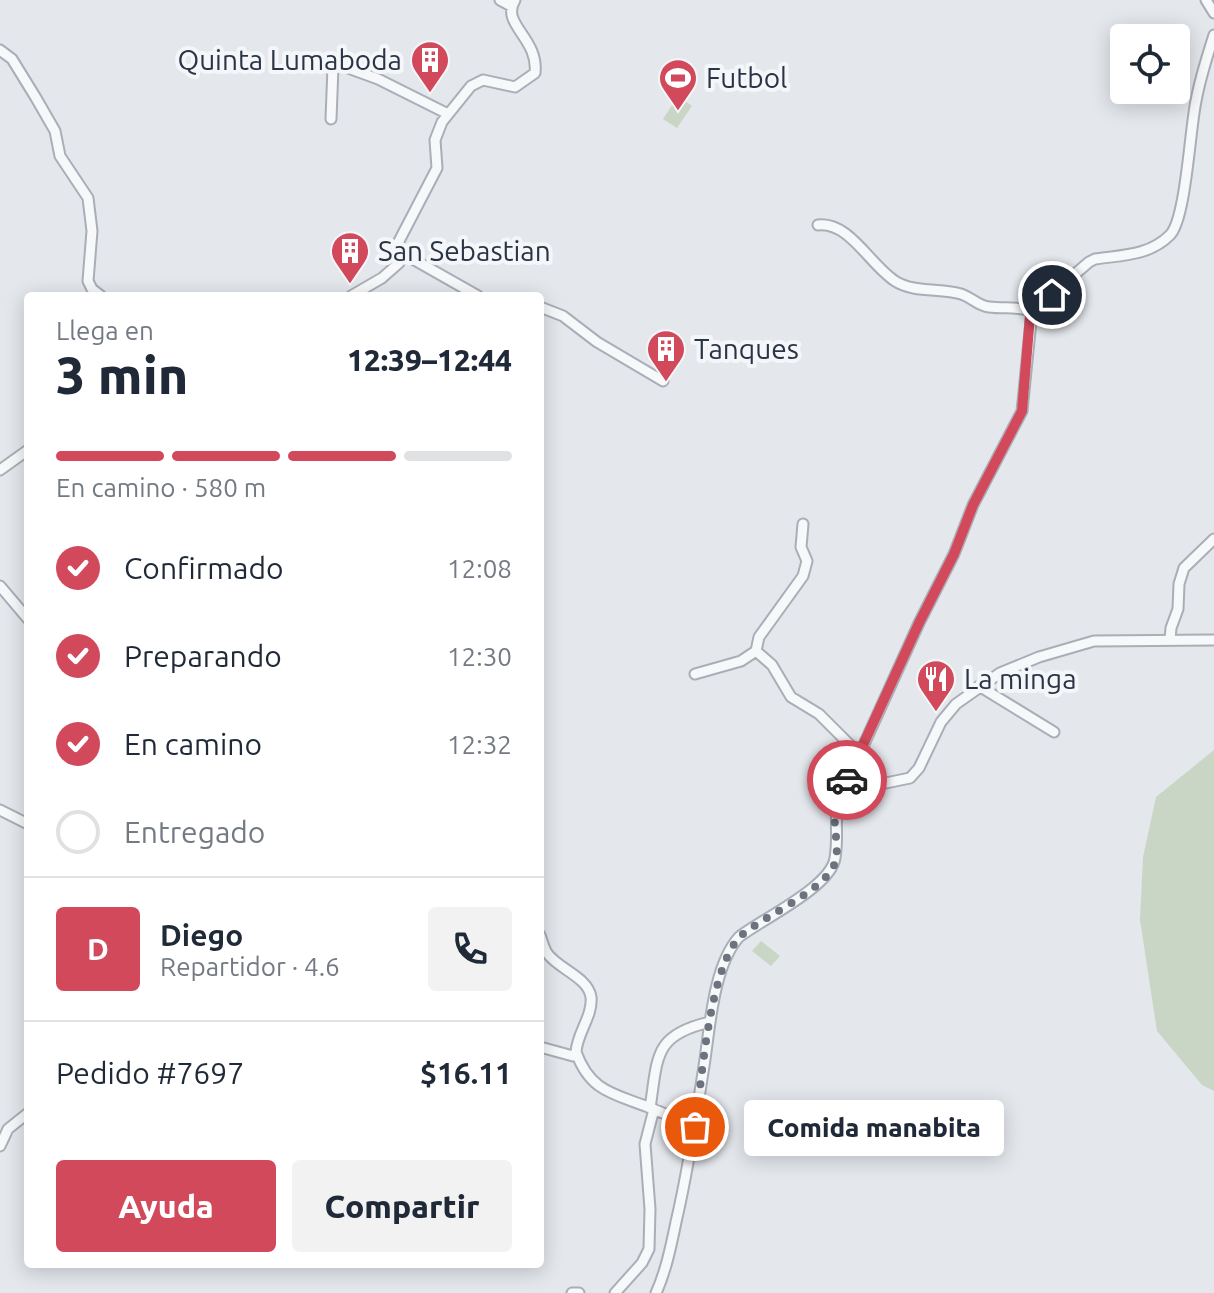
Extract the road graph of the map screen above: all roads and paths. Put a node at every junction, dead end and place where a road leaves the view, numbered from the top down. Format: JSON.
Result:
{"nodes":[{"id":1,"x":500,"y":0,"type":"edge"},
{"id":2,"x":1206,"y":0,"type":"edge"},
{"id":3,"x":513,"y":3,"type":"edge"},
{"id":4,"x":1214,"y":13,"type":"edge"},
{"id":5,"x":1214,"y":35,"type":"edge"},
{"id":6,"x":0,"y":50,"type":"edge"},
{"id":7,"x":448,"y":114,"type":"junction"},
{"id":8,"x":331,"y":119,"type":"dead end"},
{"id":9,"x":818,"y":225,"type":"dead end"},
{"id":10,"x":397,"y":250,"type":"junction"},
{"id":11,"x":96,"y":292,"type":"edge"},
{"id":12,"x":358,"y":292,"type":"edge"},
{"id":13,"x":471,"y":292,"type":"edge"},
{"id":14,"x":544,"y":309,"type":"edge"},
{"id":15,"x":1032,"y":311,"type":"junction"},
{"id":16,"x":663,"y":381,"type":"dead end"},
{"id":17,"x":24,"y":453,"type":"edge"},
{"id":18,"x":0,"y":470,"type":"edge"},
{"id":19,"x":803,"y":524,"type":"dead end"},
{"id":20,"x":1214,"y":539,"type":"edge"},
{"id":21,"x":0,"y":586,"type":"edge"},
{"id":22,"x":24,"y":614,"type":"edge"},
{"id":23,"x":1170,"y":639,"type":"junction"},
{"id":24,"x":1214,"y":640,"type":"edge"},
{"id":25,"x":756,"y":651,"type":"junction"},
{"id":26,"x":695,"y":674,"type":"dead end"},
{"id":27,"x":979,"y":686,"type":"junction"},
{"id":28,"x":1054,"y":732,"type":"dead end"},
{"id":29,"x":858,"y":753,"type":"junction"},
{"id":30,"x":846,"y":784,"type":"junction"},
{"id":31,"x":0,"y":810,"type":"edge"},
{"id":32,"x":24,"y":822,"type":"edge"},
{"id":33,"x":544,"y":946,"type":"edge"},
{"id":34,"x":710,"y":1022,"type":"junction"},
{"id":35,"x":544,"y":1048,"type":"edge"},
{"id":36,"x":576,"y":1052,"type":"junction"},
{"id":37,"x":652,"y":1108,"type":"junction"},
{"id":38,"x":24,"y":1116,"type":"edge"},
{"id":39,"x":695,"y":1127,"type":"junction"},
{"id":40,"x":0,"y":1146,"type":"edge"},
{"id":41,"x":572,"y":1293,"type":"edge"},
{"id":42,"x":579,"y":1293,"type":"edge"},
{"id":43,"x":615,"y":1293,"type":"edge"},
{"id":44,"x":656,"y":1293,"type":"edge"}],
"edges":[{"from":1,"to":3,"type":"street"},
{"from":2,"to":4,"type":"street"},
{"from":3,"to":7,"type":"street"},
{"from":5,"to":15,"type":"street"},
{"from":6,"to":11,"type":"street"},
{"from":7,"to":8,"type":"street"},
{"from":7,"to":10,"type":"street"},
{"from":9,"to":15,"type":"street"},
{"from":10,"to":12,"type":"street"},
{"from":10,"to":13,"type":"street"},
{"from":14,"to":16,"type":"street"},
{"from":15,"to":29,"type":"street"},
{"from":17,"to":18,"type":"street"},
{"from":19,"to":25,"type":"street"},
{"from":20,"to":23,"type":"street"},
{"from":21,"to":22,"type":"street"},
{"from":23,"to":24,"type":"street"},
{"from":23,"to":27,"type":"street"},
{"from":25,"to":26,"type":"street"},
{"from":25,"to":29,"type":"street"},
{"from":27,"to":28,"type":"street"},
{"from":27,"to":30,"type":"street"},
{"from":29,"to":30,"type":"street"},
{"from":30,"to":34,"type":"street"},
{"from":31,"to":32,"type":"street"},
{"from":33,"to":36,"type":"street"},
{"from":34,"to":37,"type":"street"},
{"from":34,"to":39,"type":"street"},
{"from":35,"to":36,"type":"street"},
{"from":36,"to":37,"type":"street"},
{"from":37,"to":39,"type":"street"},
{"from":37,"to":43,"type":"street"},
{"from":38,"to":40,"type":"street"},
{"from":39,"to":44,"type":"street"},
{"from":41,"to":42,"type":"street"}]}
